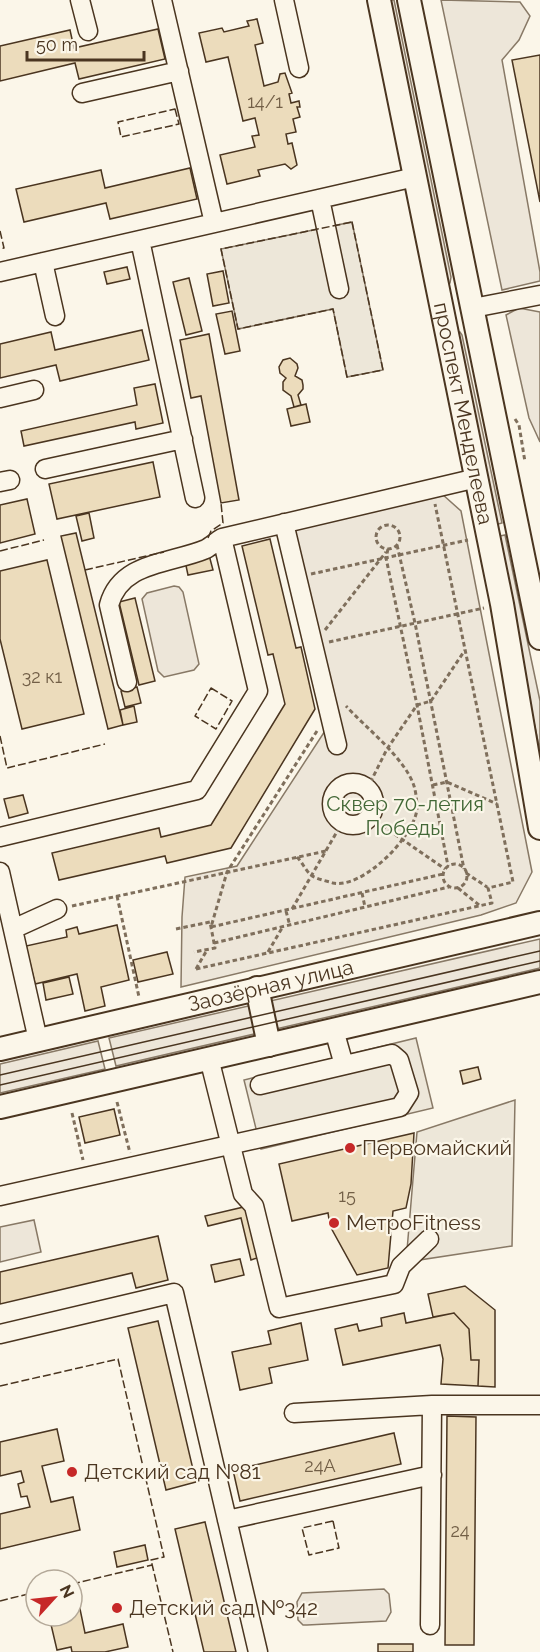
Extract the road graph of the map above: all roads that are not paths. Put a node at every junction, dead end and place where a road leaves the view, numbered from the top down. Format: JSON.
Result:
{"nodes":[{"id":1,"x":80,"y":0,"type":"edge"},
{"id":2,"x":162,"y":0,"type":"edge"},
{"id":3,"x":284,"y":0,"type":"edge"},
{"id":4,"x":379,"y":0,"type":"edge"},
{"id":5,"x":409,"y":0,"type":"edge"},
{"id":6,"x":88,"y":31,"type":"dead end"},
{"id":7,"x":299,"y":68,"type":"dead end"},
{"id":8,"x":179,"y":71,"type":"junction"},
{"id":9,"x":82,"y":93,"type":"dead end"},
{"id":10,"x":416,"y":177,"type":"junction"},
{"id":11,"x":320,"y":199,"type":"junction"},
{"id":12,"x":214,"y":223,"type":"junction"},
{"id":13,"x":140,"y":240,"type":"junction"},
{"id":14,"x":43,"y":262,"type":"junction"},
{"id":15,"x":0,"y":272,"type":"edge"},
{"id":16,"x":339,"y":289,"type":"dead end"},
{"id":17,"x":540,"y":294,"type":"edge"},
{"id":18,"x":473,"y":308,"type":"junction"},
{"id":19,"x":444,"y":314,"type":"junction"},
{"id":20,"x":56,"y":316,"type":"dead end"},
{"id":21,"x":34,"y":390,"type":"dead end"},
{"id":22,"x":0,"y":398,"type":"edge"},
{"id":23,"x":183,"y":440,"type":"junction"},
{"id":24,"x":45,"y":469,"type":"dead end"},
{"id":25,"x":477,"y":478,"type":"junction"},
{"id":26,"x":195,"y":498,"type":"dead end"},
{"id":27,"x":284,"y":523,"type":"junction"},
{"id":28,"x":222,"y":538,"type":"junction"},
{"id":29,"x":537,"y":603,"type":"edge"},
{"id":30,"x":540,"y":638,"type":"edge"},
{"id":31,"x":127,"y":682,"type":"dead end"},
{"id":32,"x":336,"y":745,"type":"dead end"},
{"id":33,"x":342,"y":823,"type":"joint"},
{"id":34,"x":540,"y":828,"type":"edge"},
{"id":35,"x":0,"y":837,"type":"edge"},
{"id":36,"x":0,"y":872,"type":"edge"},
{"id":37,"x":57,"y":909,"type":"road end"},
{"id":38,"x":540,"y":923,"type":"edge"},
{"id":39,"x":13,"y":929,"type":"junction"},
{"id":40,"x":540,"y":982,"type":"edge"},
{"id":41,"x":257,"y":988,"type":"junction"},
{"id":42,"x":334,"y":1030,"type":"junction"},
{"id":43,"x":39,"y":1040,"type":"junction"},
{"id":44,"x":269,"y":1045,"type":"junction"},
{"id":45,"x":0,"y":1049,"type":"edge"},
{"id":46,"x":209,"y":1058,"type":"junction"},
{"id":47,"x":344,"y":1065,"type":"junction"},
{"id":48,"x":260,"y":1085,"type":"dead end"},
{"id":49,"x":0,"y":1107,"type":"edge"},
{"id":50,"x":231,"y":1145,"type":"junction"},
{"id":51,"x":0,"y":1196,"type":"edge"},
{"id":52,"x":429,"y":1239,"type":"dead end"},
{"id":53,"x":0,"y":1334,"type":"edge"},
{"id":54,"x":432,"y":1405,"type":"junction"},
{"id":55,"x":540,"y":1406,"type":"edge"},
{"id":56,"x":294,"y":1413,"type":"dead end"},
{"id":57,"x":432,"y":1475,"type":"junction"},
{"id":58,"x":227,"y":1520,"type":"junction"},
{"id":59,"x":430,"y":1625,"type":"dead end"},
{"id":60,"x":258,"y":1652,"type":"edge"}],
"edges":[{"from":1,"to":6,"type":"street"},
{"from":2,"to":8,"type":"street"},
{"from":3,"to":7,"type":"street"},
{"from":4,"to":10,"type":"main road","name":"проспект Менделеева"},
{"from":5,"to":18,"type":"main road","name":"проспект Менделеева"},
{"from":8,"to":9,"type":"street"},
{"from":8,"to":12,"type":"street"},
{"from":10,"to":11,"type":"street"},
{"from":10,"to":19,"type":"main road","name":"проспект Менделеева"},
{"from":11,"to":12,"type":"street"},
{"from":11,"to":16,"type":"street"},
{"from":12,"to":13,"type":"street"},
{"from":13,"to":14,"type":"street"},
{"from":13,"to":23,"type":"street"},
{"from":14,"to":15,"type":"street"},
{"from":14,"to":20,"type":"street"},
{"from":17,"to":18,"type":"street"},
{"from":18,"to":19,"type":"main road"},
{"from":18,"to":29,"type":"main road","name":"проспект Менделеева"},
{"from":19,"to":25,"type":"main road","name":"проспект Менделеева"},
{"from":21,"to":22,"type":"street"},
{"from":23,"to":24,"type":"street"},
{"from":23,"to":26,"type":"street"},
{"from":25,"to":27,"type":"street"},
{"from":25,"to":34,"type":"main road","name":"проспект Менделеева"},
{"from":27,"to":28,"type":"street"},
{"from":27,"to":32,"type":"street"},
{"from":28,"to":31,"type":"street"},
{"from":28,"to":35,"type":"street"},
{"from":29,"to":30,"type":"main road","name":"проспект Менделеева"},
{"from":33,"to":33,"type":"street"},
{"from":36,"to":39,"type":"street"},
{"from":37,"to":39,"type":"street"},
{"from":38,"to":41,"type":"main road","name":"Заозёрная улица"},
{"from":39,"to":43,"type":"street"},
{"from":40,"to":42,"type":"main road"},
{"from":41,"to":43,"type":"main road","name":"Заозёрная улица"},
{"from":41,"to":44,"type":"main road"},
{"from":42,"to":44,"type":"main road"},
{"from":42,"to":47,"type":"street"},
{"from":43,"to":45,"type":"main road","name":"Заозёрная улица"},
{"from":44,"to":46,"type":"main road"},
{"from":46,"to":49,"type":"main road"},
{"from":46,"to":50,"type":"street"},
{"from":47,"to":48,"type":"street"},
{"from":47,"to":50,"type":"street"},
{"from":50,"to":51,"type":"street"},
{"from":50,"to":52,"type":"street"},
{"from":53,"to":58,"type":"street"},
{"from":54,"to":55,"type":"street"},
{"from":54,"to":56,"type":"street"},
{"from":54,"to":57,"type":"street"},
{"from":57,"to":58,"type":"street"},
{"from":57,"to":59,"type":"street"},
{"from":58,"to":60,"type":"street"}]}
